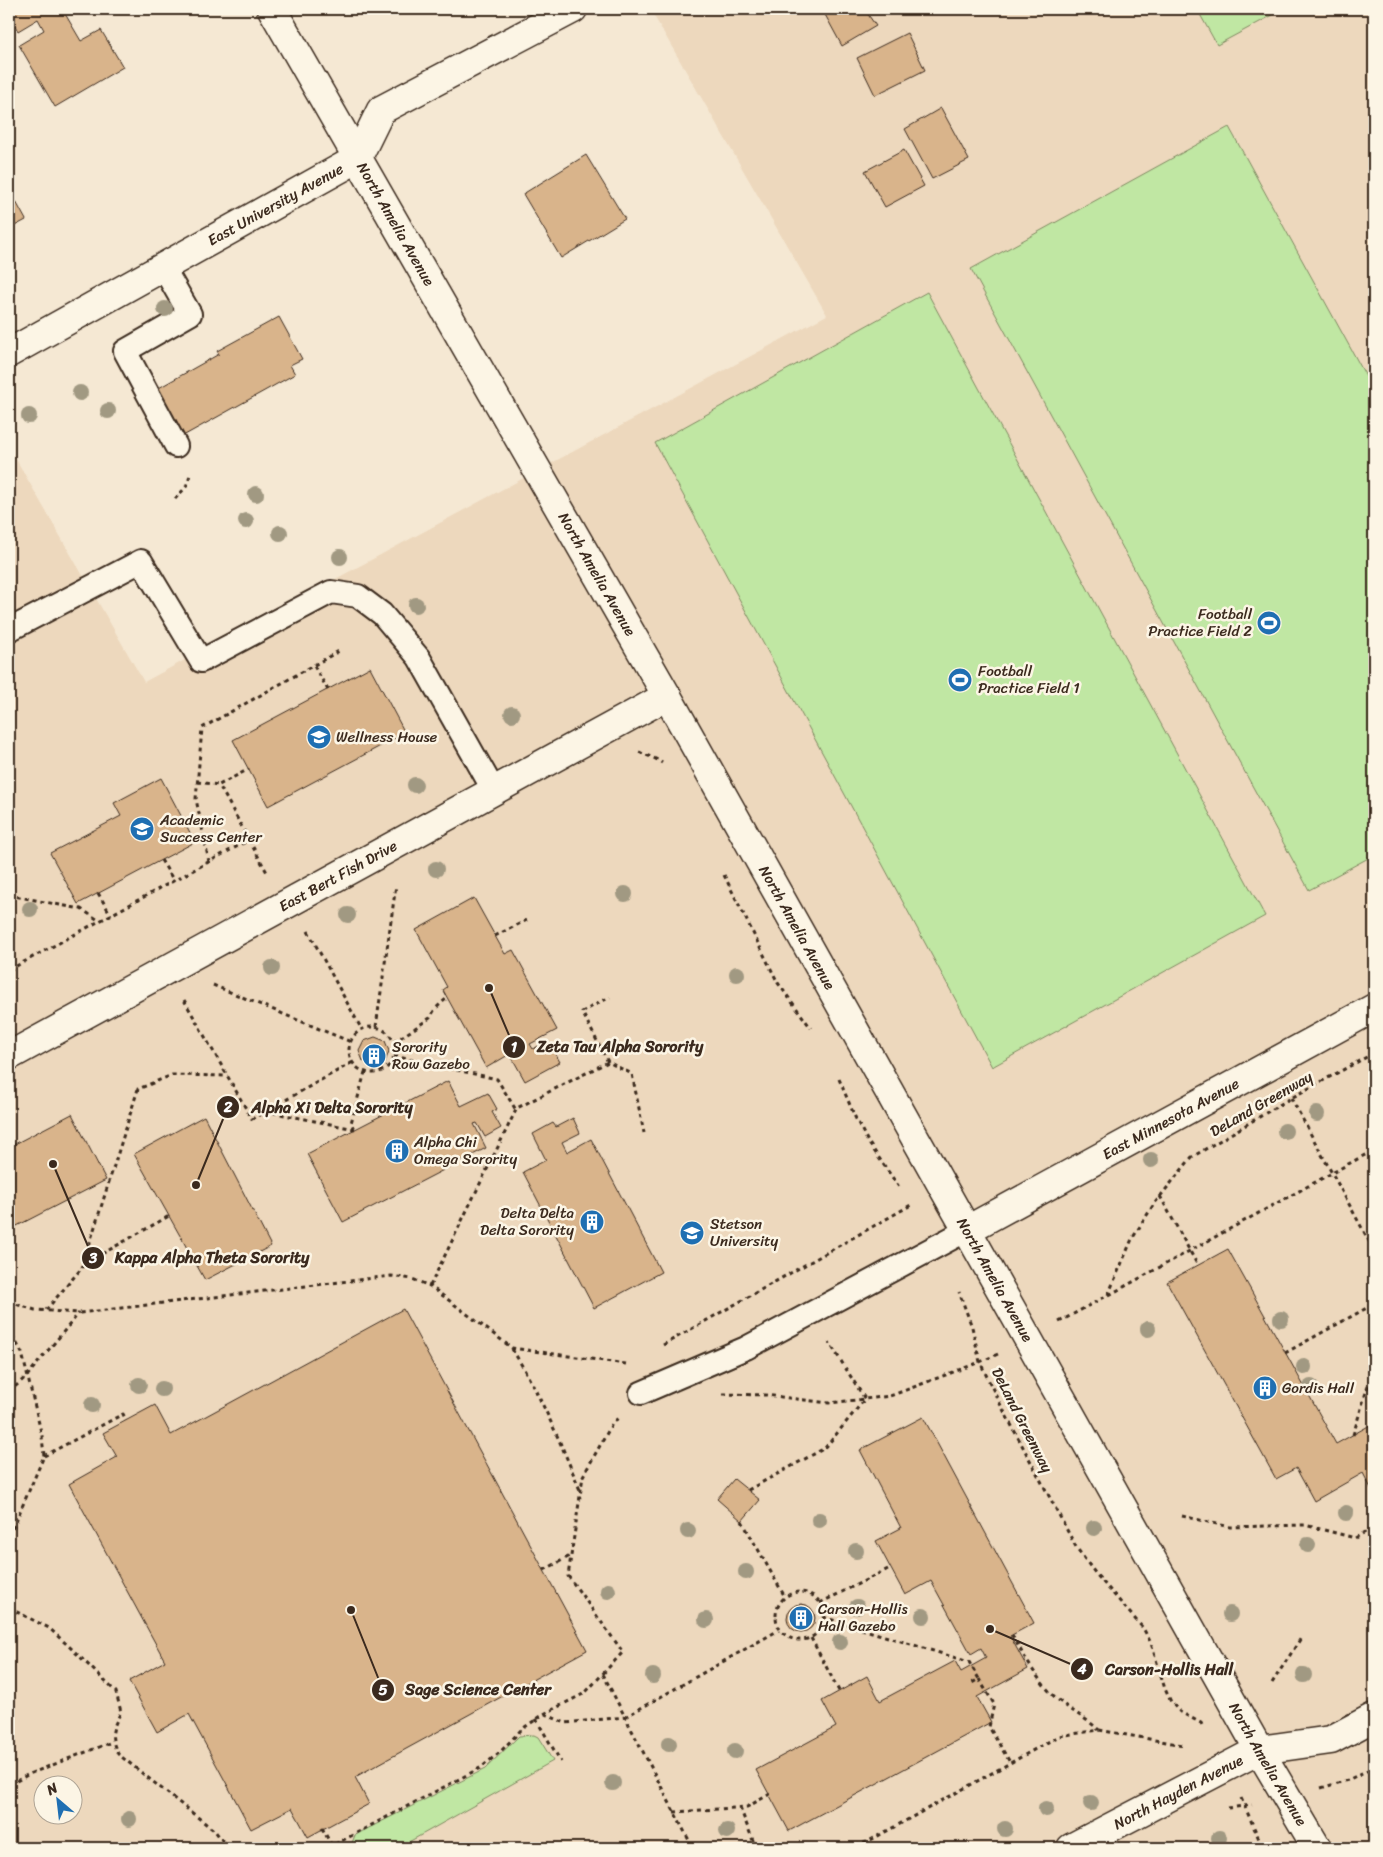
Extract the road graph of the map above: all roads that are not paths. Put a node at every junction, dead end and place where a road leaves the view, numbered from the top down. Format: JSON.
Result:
{"nodes":[{"id":1,"x":272,"y":9,"type":"edge"},
{"id":2,"x":573,"y":9,"type":"edge"},
{"id":3,"x":357,"y":159,"type":"junction"},
{"id":4,"x":163,"y":267,"type":"junction"},
{"id":5,"x":9,"y":353,"type":"edge"},
{"id":6,"x":176,"y":446,"type":"dead end"},
{"id":7,"x":9,"y":630,"type":"edge"},
{"id":8,"x":667,"y":696,"type":"junction"},
{"id":9,"x":494,"y":791,"type":"junction"},
{"id":10,"x":1374,"y":1008,"type":"edge"},
{"id":11,"x":9,"y":1056,"type":"edge"},
{"id":12,"x":967,"y":1230,"type":"junction"},
{"id":13,"x":640,"y":1393,"type":"road end"},
{"id":14,"x":1374,"y":1717,"type":"edge"},
{"id":15,"x":1259,"y":1750,"type":"junction"},
{"id":16,"x":1071,"y":1848,"type":"edge"},
{"id":17,"x":1317,"y":1848,"type":"edge"}],
"edges":[{"from":1,"to":3,"type":"street","name":"North Amelia Avenue"},
{"from":2,"to":3,"type":"street","name":"East University Avenue"},
{"from":3,"to":4,"type":"street","name":"East University Avenue"},
{"from":3,"to":8,"type":"street","name":"North Amelia Avenue"},
{"from":4,"to":5,"type":"street","name":"East University Avenue"},
{"from":4,"to":6,"type":"lane"},
{"from":7,"to":9,"type":"lane"},
{"from":8,"to":9,"type":"street","name":"East Bert Fish Drive"},
{"from":8,"to":12,"type":"street","name":"North Amelia Avenue"},
{"from":9,"to":11,"type":"street","name":"East Bert Fish Drive"},
{"from":10,"to":12,"type":"street","name":"East Minnesota Avenue"},
{"from":12,"to":13,"type":"lane"},
{"from":12,"to":15,"type":"street","name":"North Amelia Avenue"},
{"from":14,"to":15,"type":"street","name":"North Hayden Avenue"},
{"from":15,"to":16,"type":"street","name":"North Hayden Avenue"},
{"from":15,"to":17,"type":"street","name":"North Amelia Avenue"}]}
